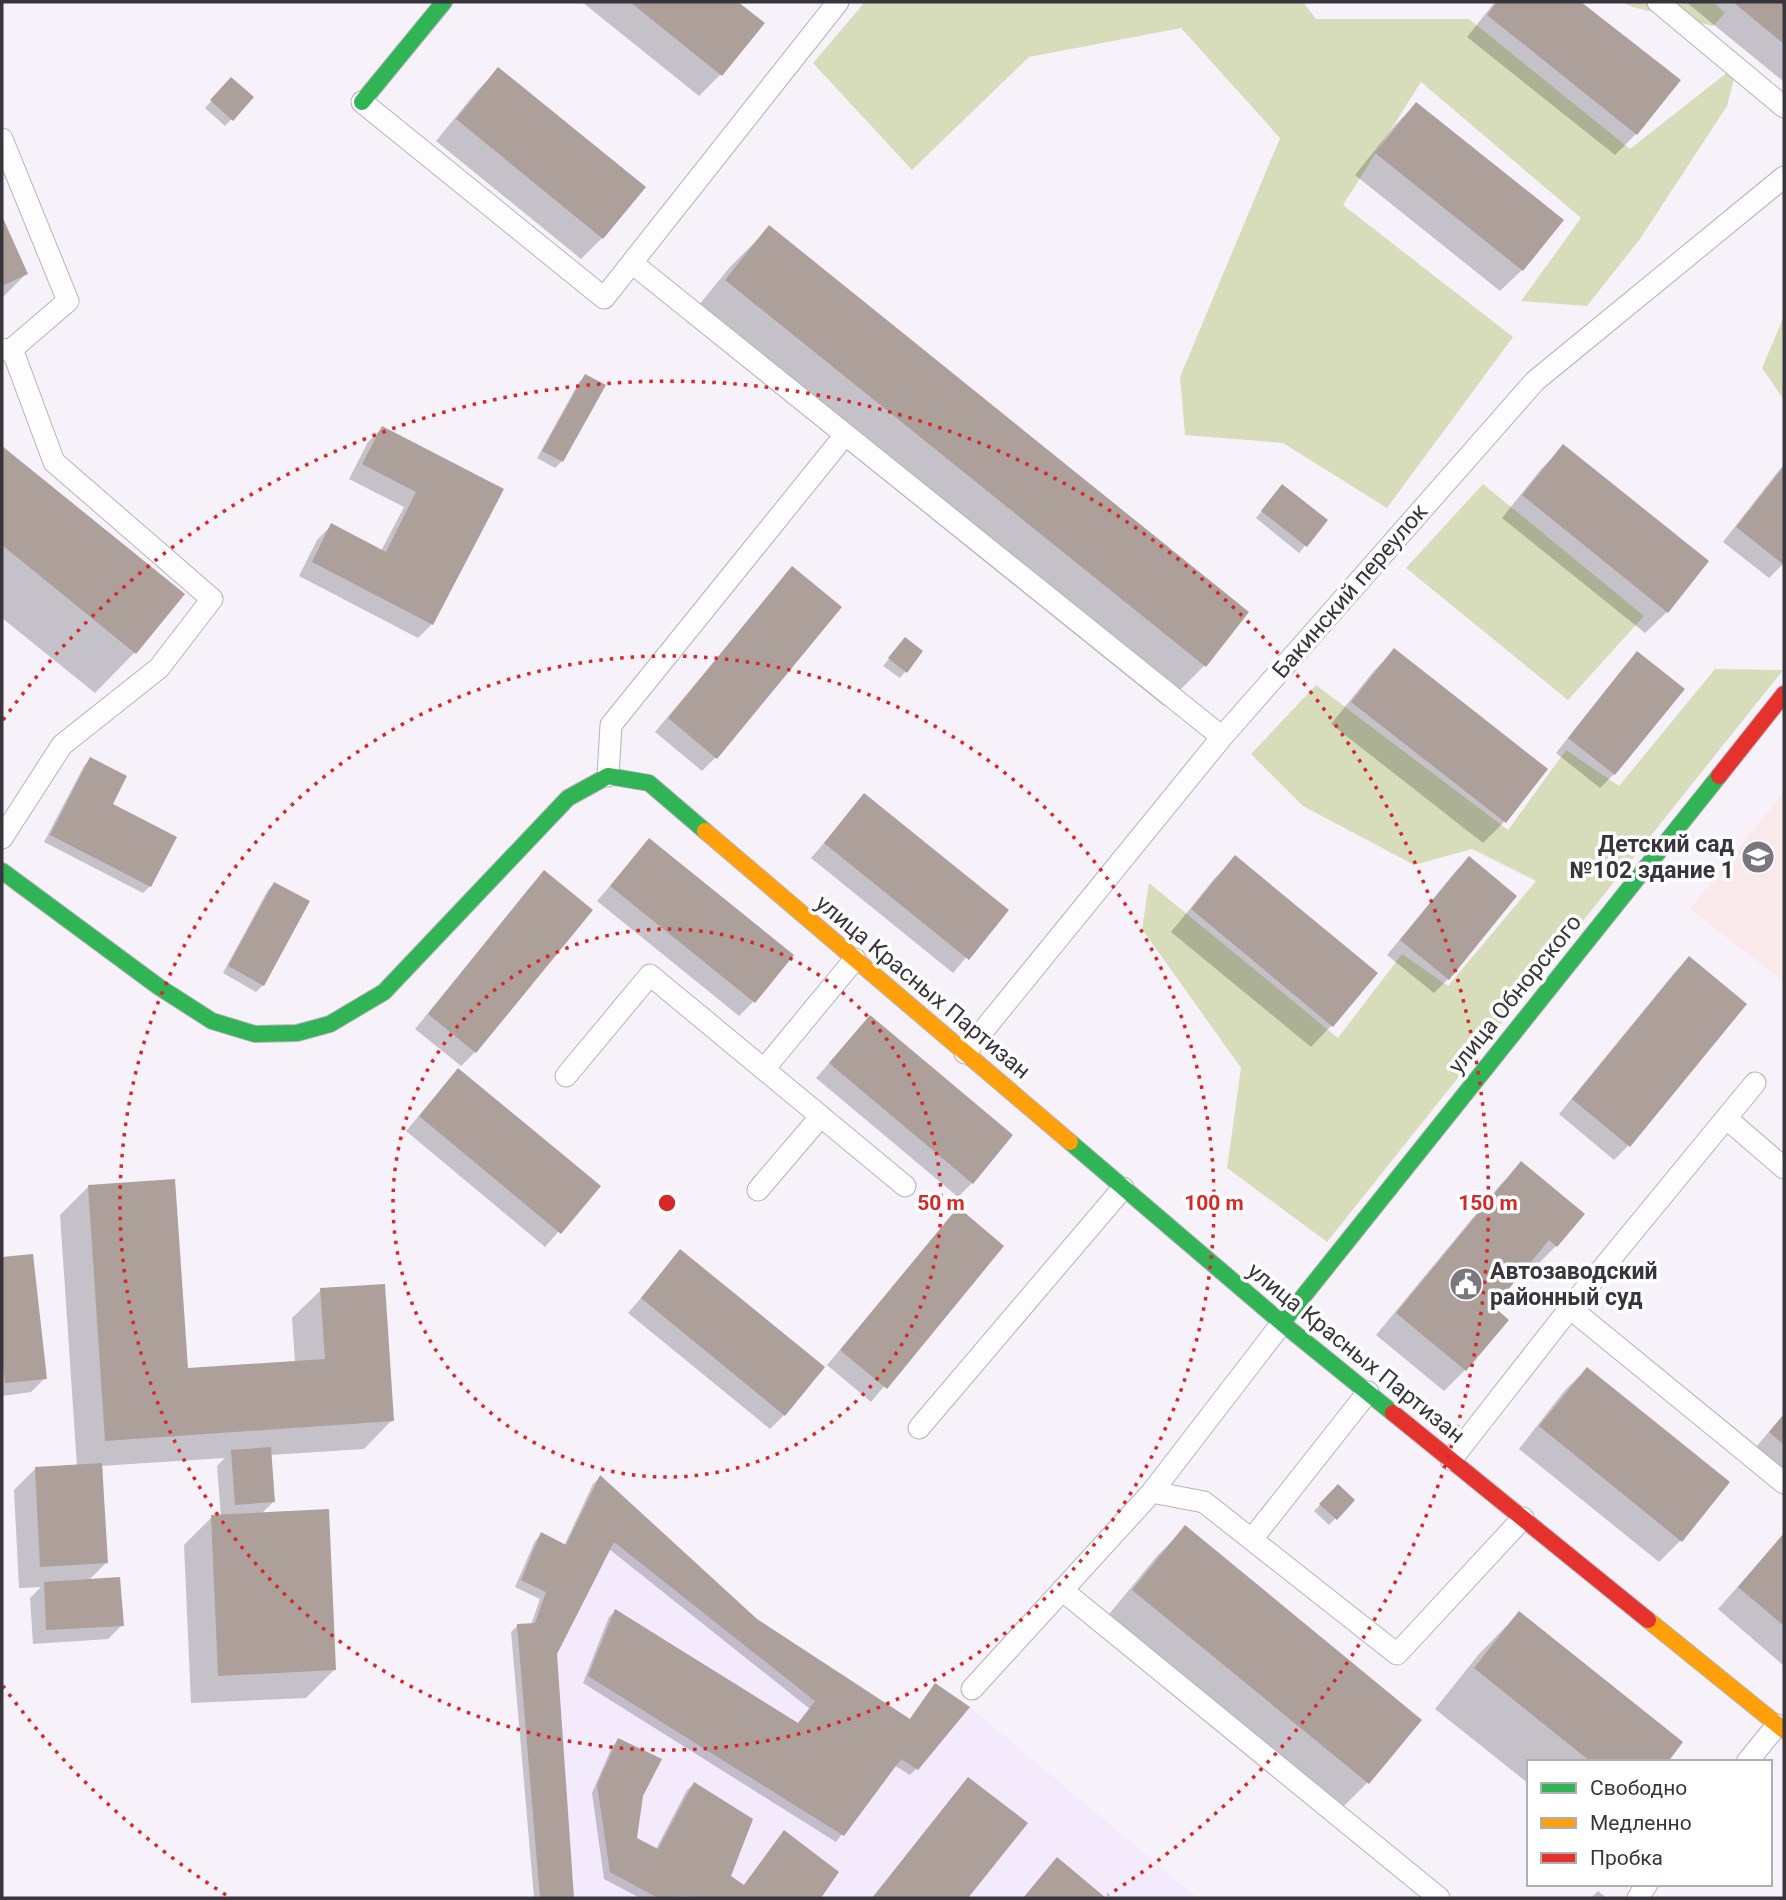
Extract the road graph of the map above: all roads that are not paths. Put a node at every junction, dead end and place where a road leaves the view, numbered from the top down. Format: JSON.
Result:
{"nodes":[{"id":1,"x":443,"y":2,"type":"edge"},
{"id":2,"x":838,"y":2,"type":"edge"},
{"id":3,"x":1658,"y":2,"type":"edge"},
{"id":4,"x":362,"y":102,"type":"joint"},
{"id":5,"x":1784,"y":107,"type":"edge"},
{"id":6,"x":2,"y":139,"type":"edge"},
{"id":7,"x":1784,"y":177,"type":"edge"},
{"id":8,"x":632,"y":263,"type":"junction"},
{"id":9,"x":7,"y":349,"type":"edge"},
{"id":10,"x":845,"y":435,"type":"junction"},
{"id":11,"x":1784,"y":694,"type":"edge"},
{"id":12,"x":1222,"y":737,"type":"junction"},
{"id":13,"x":608,"y":776,"type":"junction"},
{"id":14,"x":2,"y":838,"type":"edge"},
{"id":15,"x":2,"y":871,"type":"edge"},
{"id":16,"x":855,"y":959,"type":"junction"},
{"id":17,"x":965,"y":1053,"type":"junction"},
{"id":18,"x":765,"y":1068,"type":"junction"},
{"id":19,"x":566,"y":1076,"type":"dead end"},
{"id":20,"x":1755,"y":1083,"type":"dead end"},
{"id":21,"x":821,"y":1116,"type":"junction"},
{"id":22,"x":1726,"y":1118,"type":"junction"},
{"id":23,"x":1784,"y":1168,"type":"edge"},
{"id":24,"x":905,"y":1186,"type":"dead end"},
{"id":25,"x":1123,"y":1188,"type":"junction"},
{"id":26,"x":758,"y":1190,"type":"dead end"},
{"id":27,"x":1570,"y":1308,"type":"junction"},
{"id":28,"x":1282,"y":1323,"type":"junction"},
{"id":29,"x":1368,"y":1392,"type":"junction"},
{"id":30,"x":919,"y":1428,"type":"dead end"},
{"id":31,"x":1451,"y":1460,"type":"junction"},
{"id":32,"x":1784,"y":1483,"type":"edge"},
{"id":33,"x":1152,"y":1492,"type":"junction"},
{"id":34,"x":1522,"y":1518,"type":"junction"},
{"id":35,"x":1252,"y":1539,"type":"junction"},
{"id":36,"x":1062,"y":1590,"type":"junction"},
{"id":37,"x":972,"y":1689,"type":"dead end"},
{"id":38,"x":1781,"y":1727,"type":"edge"},
{"id":39,"x":1749,"y":1760,"type":"edge"},
{"id":40,"x":1438,"y":1898,"type":"edge"}],
"edges":[{"from":1,"to":4,"type":"street"},
{"from":2,"to":8,"type":"lane"},
{"from":3,"to":5,"type":"lane"},
{"from":4,"to":8,"type":"lane"},
{"from":6,"to":9,"type":"lane"},
{"from":7,"to":12,"type":"lane","name":"Бакинский переулок"},
{"from":8,"to":10,"type":"lane"},
{"from":9,"to":14,"type":"lane"},
{"from":10,"to":12,"type":"lane"},
{"from":10,"to":13,"type":"lane"},
{"from":11,"to":28,"type":"street","name":"улица Обнорского"},
{"from":12,"to":17,"type":"lane","name":"Бакинский переулок"},
{"from":13,"to":15,"type":"street"},
{"from":13,"to":16,"type":"street","name":"улица Красных Партизан"},
{"from":16,"to":17,"type":"street","name":"улица Красных Партизан"},
{"from":16,"to":18,"type":"lane"},
{"from":17,"to":25,"type":"street","name":"улица Красных Партизан"},
{"from":18,"to":19,"type":"lane"},
{"from":18,"to":21,"type":"lane"},
{"from":20,"to":22,"type":"lane"},
{"from":21,"to":24,"type":"lane"},
{"from":21,"to":26,"type":"lane"},
{"from":22,"to":23,"type":"lane"},
{"from":22,"to":27,"type":"lane"},
{"from":25,"to":28,"type":"street","name":"улица Красных Партизан"},
{"from":25,"to":30,"type":"lane"},
{"from":27,"to":31,"type":"lane"},
{"from":27,"to":32,"type":"lane"},
{"from":28,"to":29,"type":"street","name":"улица Красных Партизан"},
{"from":28,"to":33,"type":"lane"},
{"from":29,"to":31,"type":"street","name":"улица Красных Партизан"},
{"from":29,"to":35,"type":"lane"},
{"from":31,"to":34,"type":"street","name":"улица Красных Партизан"},
{"from":33,"to":35,"type":"lane"},
{"from":33,"to":36,"type":"lane"},
{"from":34,"to":35,"type":"lane"},
{"from":34,"to":38,"type":"street","name":"улица Красных Партизан"},
{"from":36,"to":37,"type":"lane"},
{"from":36,"to":40,"type":"lane"},
{"from":38,"to":39,"type":"lane"}]}
